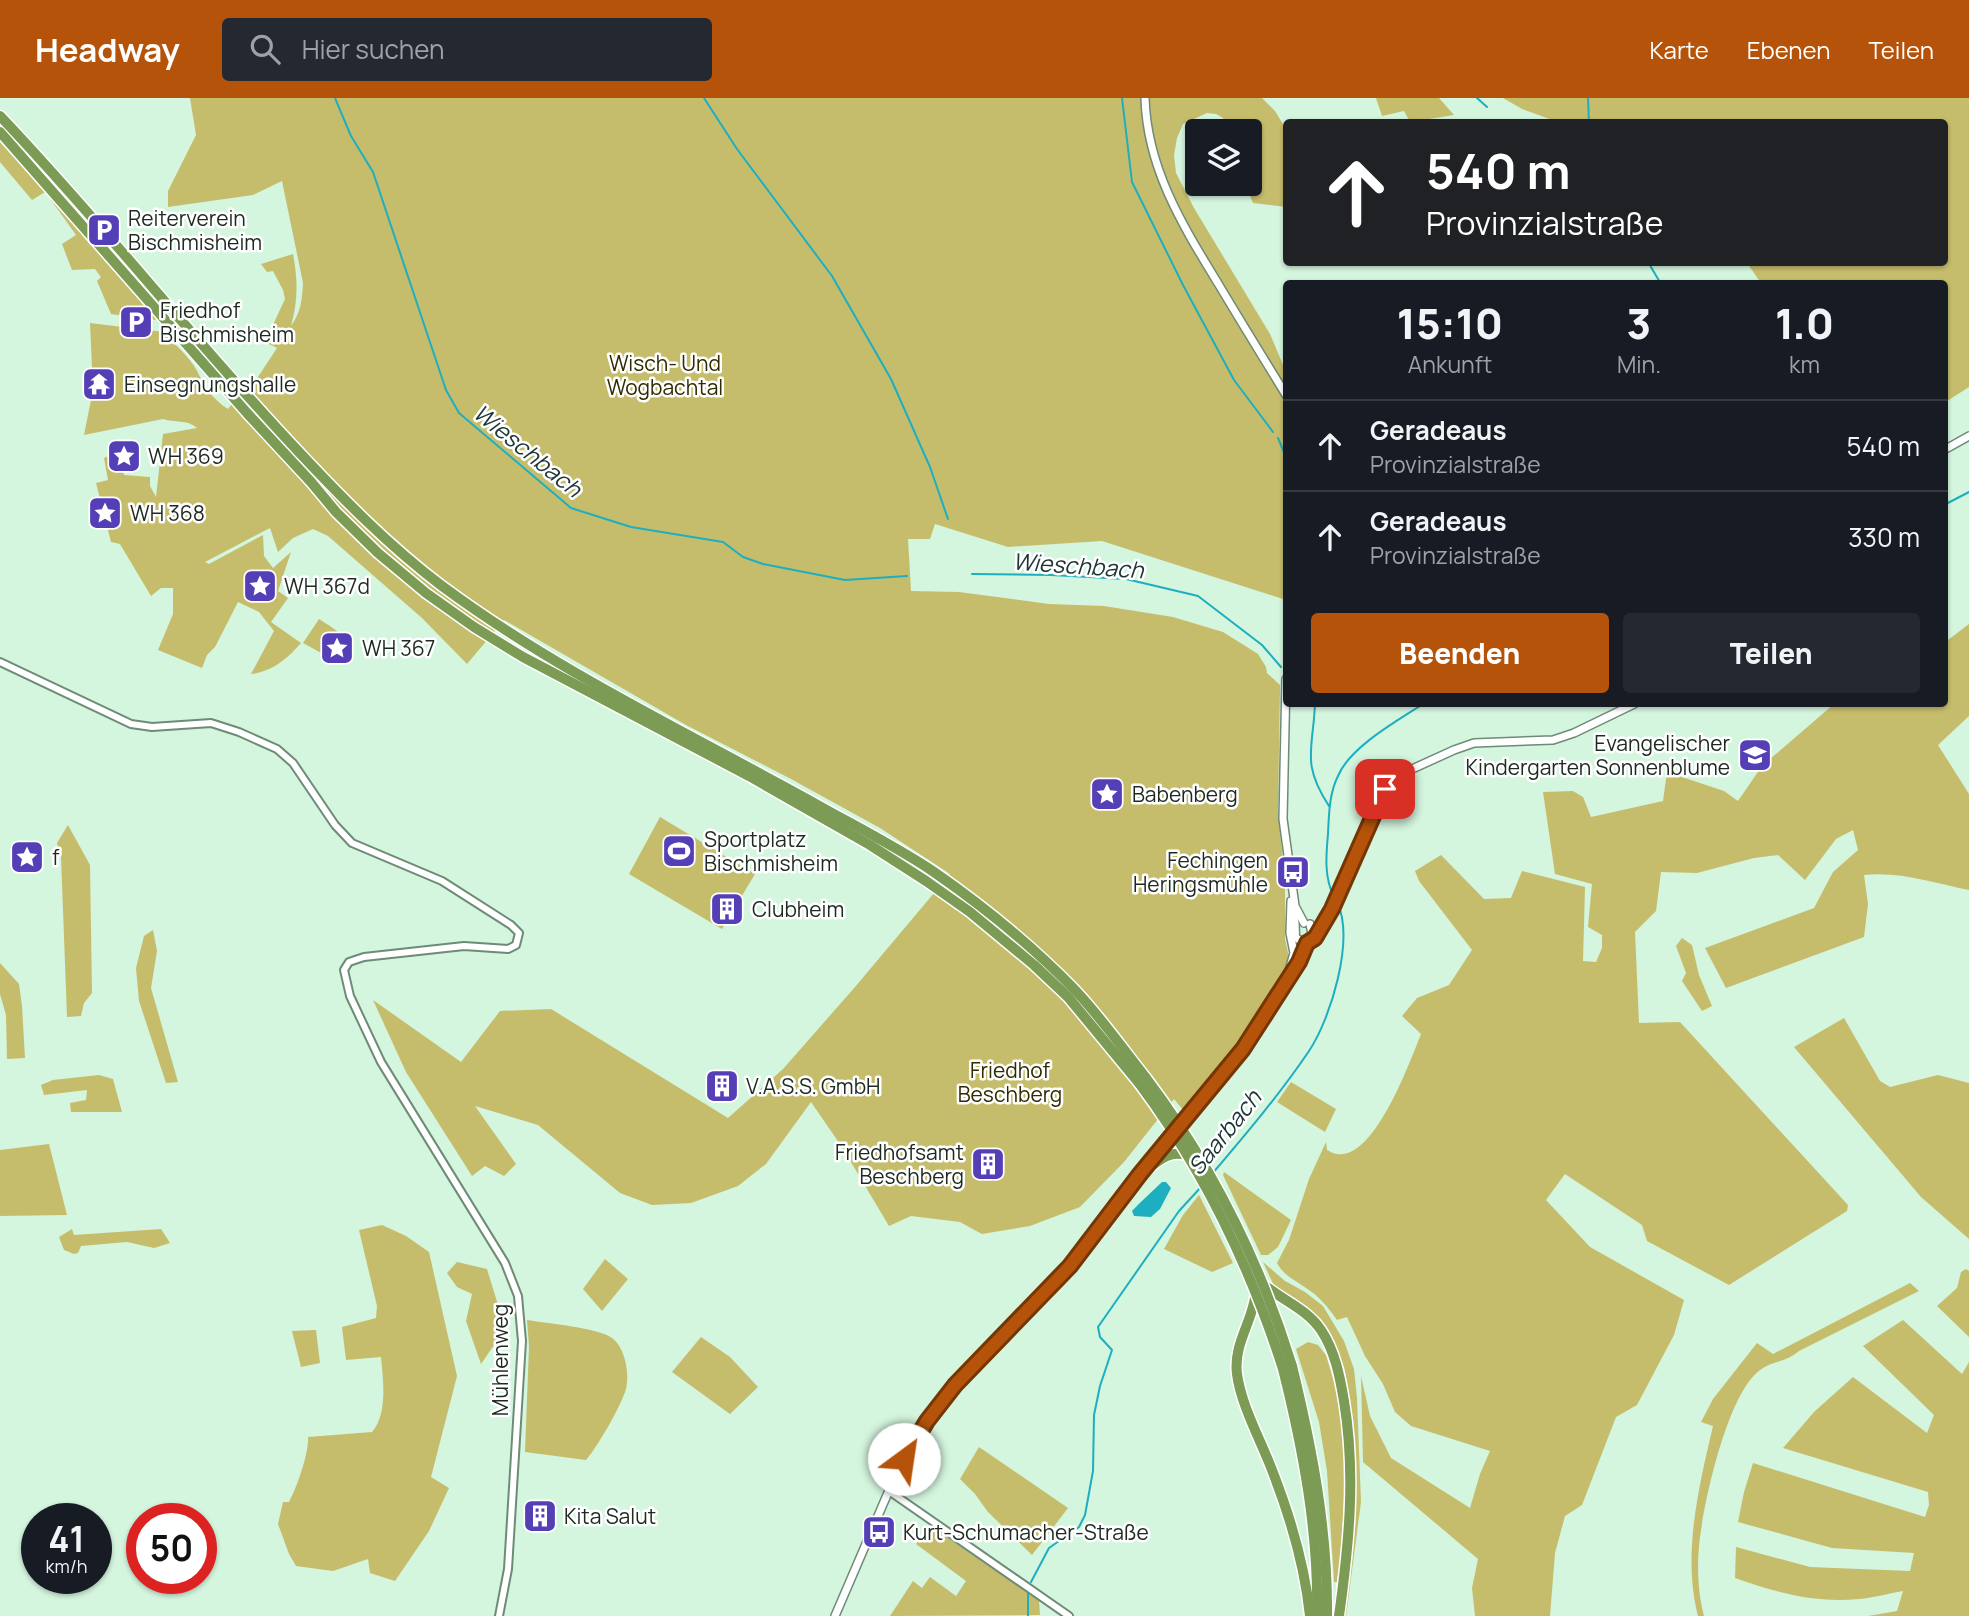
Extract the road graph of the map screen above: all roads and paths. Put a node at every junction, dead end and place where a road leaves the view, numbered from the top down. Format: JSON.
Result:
{"nodes":[{"id":1,"x":1145,"y":98,"type":"edge"},
{"id":2,"x":0,"y":116,"type":"edge"},
{"id":3,"x":0,"y":132,"type":"edge"},
{"id":4,"x":1283,"y":391,"type":"edge"},
{"id":5,"x":1969,"y":436,"type":"edge"},
{"id":6,"x":1948,"y":448,"type":"edge"},
{"id":7,"x":0,"y":663,"type":"edge"},
{"id":8,"x":1285,"y":707,"type":"edge"},
{"id":9,"x":1628,"y":707,"type":"edge"},
{"id":10,"x":653,"y":721,"type":"junction"},
{"id":11,"x":1290,"y":878,"type":"junction"},
{"id":12,"x":1291,"y":901,"type":"junction"},
{"id":13,"x":1331,"y":911,"type":"junction"},
{"id":14,"x":1304,"y":924,"type":"junction"},
{"id":15,"x":1303,"y":942,"type":"junction"},
{"id":16,"x":1288,"y":974,"type":"junction"},
{"id":17,"x":1284,"y":985,"type":"junction"},
{"id":18,"x":1178,"y":1128,"type":"junction"},
{"id":19,"x":1196,"y":1159,"type":"junction"},
{"id":20,"x":1140,"y":1174,"type":"junction"},
{"id":21,"x":1253,"y":1273,"type":"junction"},
{"id":22,"x":1297,"y":1307,"type":"junction"},
{"id":23,"x":1243,"y":1329,"type":"junction"},
{"id":24,"x":1288,"y":1367,"type":"junction"},
{"id":25,"x":889,"y":1491,"type":"junction"},
{"id":26,"x":499,"y":1616,"type":"edge"},
{"id":27,"x":835,"y":1616,"type":"edge"},
{"id":28,"x":1069,"y":1616,"type":"edge"},
{"id":29,"x":1310,"y":1616,"type":"edge"},
{"id":30,"x":1317,"y":1616,"type":"edge"},
{"id":31,"x":1327,"y":1616,"type":"edge"},
{"id":32,"x":1339,"y":1616,"type":"edge"}],
"edges":[{"from":1,"to":4,"type":"main road"},
{"from":2,"to":10,"type":"highway"},
{"from":3,"to":10,"type":"highway"},
{"from":5,"to":6,"type":"main road"},
{"from":7,"to":26,"type":"street","name":"Mühlenweg"},
{"from":8,"to":11,"type":"main road"},
{"from":9,"to":13,"type":"main road"},
{"from":10,"to":24,"type":"highway","bridge":true},
{"from":11,"to":12,"type":"main road"},
{"from":11,"to":14,"type":"main road"},
{"from":12,"to":14,"type":"main road"},
{"from":12,"to":16,"type":"main road"},
{"from":13,"to":14,"type":"main road"},
{"from":13,"to":15,"type":"main road"},
{"from":14,"to":15,"type":"main road"},
{"from":14,"to":15,"type":"main road"},
{"from":15,"to":16,"type":"main road"},
{"from":15,"to":17,"type":"main road"},
{"from":16,"to":17,"type":"main road"},
{"from":17,"to":18,"type":"main road"},
{"from":18,"to":19,"type":"highway"},
{"from":18,"to":20,"type":"main road"},
{"from":19,"to":20,"type":"highway"},
{"from":19,"to":21,"type":"highway","bridge":true},
{"from":20,"to":25,"type":"main road"},
{"from":21,"to":22,"type":"highway"},
{"from":21,"to":23,"type":"highway"},
{"from":22,"to":23,"type":"highway"},
{"from":22,"to":32,"type":"highway"},
{"from":23,"to":29,"type":"highway"},
{"from":24,"to":30,"type":"highway"},
{"from":24,"to":31,"type":"highway"},
{"from":25,"to":27,"type":"main road"},
{"from":25,"to":28,"type":"street"}]}
